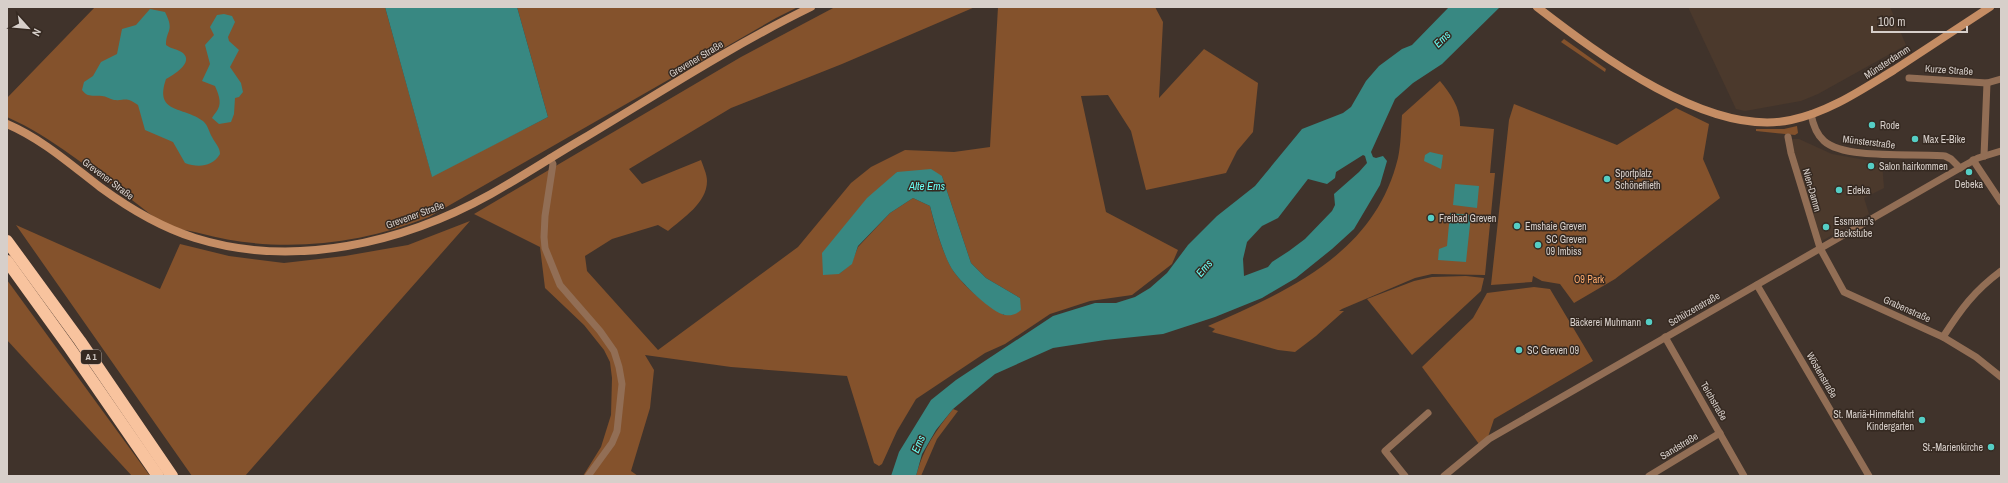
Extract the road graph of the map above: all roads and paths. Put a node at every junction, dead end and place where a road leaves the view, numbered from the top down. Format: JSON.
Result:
{"nodes":[{"id":1,"x":811,"y":7,"type":"edge"},
{"id":2,"x":1537,"y":7,"type":"edge"},
{"id":3,"x":1990,"y":7,"type":"edge"},
{"id":4,"x":1909,"y":78,"type":"dead end"},
{"id":5,"x":2001,"y":79,"type":"edge"},
{"id":6,"x":1987,"y":83,"type":"junction"},
{"id":7,"x":1811,"y":114,"type":"junction"},
{"id":8,"x":7,"y":124,"type":"edge"},
{"id":9,"x":1788,"y":137,"type":"dead end"},
{"id":10,"x":2001,"y":151,"type":"edge"},
{"id":11,"x":1984,"y":156,"type":"junction"},
{"id":12,"x":550,"y":158,"type":"junction"},
{"id":13,"x":1973,"y":160,"type":"junction"},
{"id":14,"x":1960,"y":168,"type":"junction"},
{"id":15,"x":2001,"y":202,"type":"edge"},
{"id":16,"x":7,"y":241,"type":"edge"},
{"id":17,"x":1820,"y":248,"type":"junction"},
{"id":18,"x":7,"y":261,"type":"edge"},
{"id":19,"x":2001,"y":271,"type":"edge"},
{"id":20,"x":1757,"y":285,"type":"junction"},
{"id":21,"x":1943,"y":336,"type":"junction"},
{"id":22,"x":1665,"y":337,"type":"junction"},
{"id":23,"x":2001,"y":377,"type":"edge"},
{"id":24,"x":1428,"y":412,"type":"dead end"},
{"id":25,"x":1720,"y":433,"type":"junction"},
{"id":26,"x":158,"y":476,"type":"edge"},
{"id":27,"x":172,"y":476,"type":"edge"},
{"id":28,"x":588,"y":476,"type":"edge"},
{"id":29,"x":1405,"y":476,"type":"edge"},
{"id":30,"x":1444,"y":476,"type":"edge"},
{"id":31,"x":1649,"y":476,"type":"edge"},
{"id":32,"x":1744,"y":476,"type":"edge"},
{"id":33,"x":1869,"y":476,"type":"edge"}],
"edges":[{"from":1,"to":12,"type":"street","name":"Grevener Straße"},
{"from":2,"to":7,"type":"street"},
{"from":3,"to":7,"type":"street","name":"Münsterdamm"},
{"from":4,"to":6,"type":"street","name":"Kurze Straße"},
{"from":5,"to":6,"type":"street","name":"Kurze Straße"},
{"from":6,"to":11,"type":"street"},
{"from":7,"to":14,"type":"street","name":"Münsterstraße"},
{"from":8,"to":12,"type":"street","name":"Grevener Straße"},
{"from":9,"to":17,"type":"street","name":"Nien-Damm"},
{"from":10,"to":11,"type":"street"},
{"from":11,"to":13,"type":"street"},
{"from":12,"to":28,"type":"street"},
{"from":13,"to":14,"type":"street"},
{"from":13,"to":15,"type":"street"},
{"from":14,"to":17,"type":"street","name":"Schützenstraße"},
{"from":16,"to":27,"type":"highway","number":"A 1"},
{"from":17,"to":20,"type":"street","name":"Schützenstraße"},
{"from":17,"to":21,"type":"street","name":"Grabenstraße"},
{"from":18,"to":26,"type":"highway","number":"A 1"},
{"from":19,"to":21,"type":"street"},
{"from":20,"to":22,"type":"street","name":"Schützenstraße"},
{"from":20,"to":33,"type":"street","name":"Wöstenstraße"},
{"from":21,"to":23,"type":"street","name":"Grabenstraße"},
{"from":22,"to":25,"type":"street","name":"Teichstraße"},
{"from":22,"to":30,"type":"street","name":"Schützenstraße"},
{"from":24,"to":29,"type":"street"},
{"from":25,"to":31,"type":"street","name":"Sandstraße"},
{"from":25,"to":32,"type":"street","name":"Teichstraße"}]}
